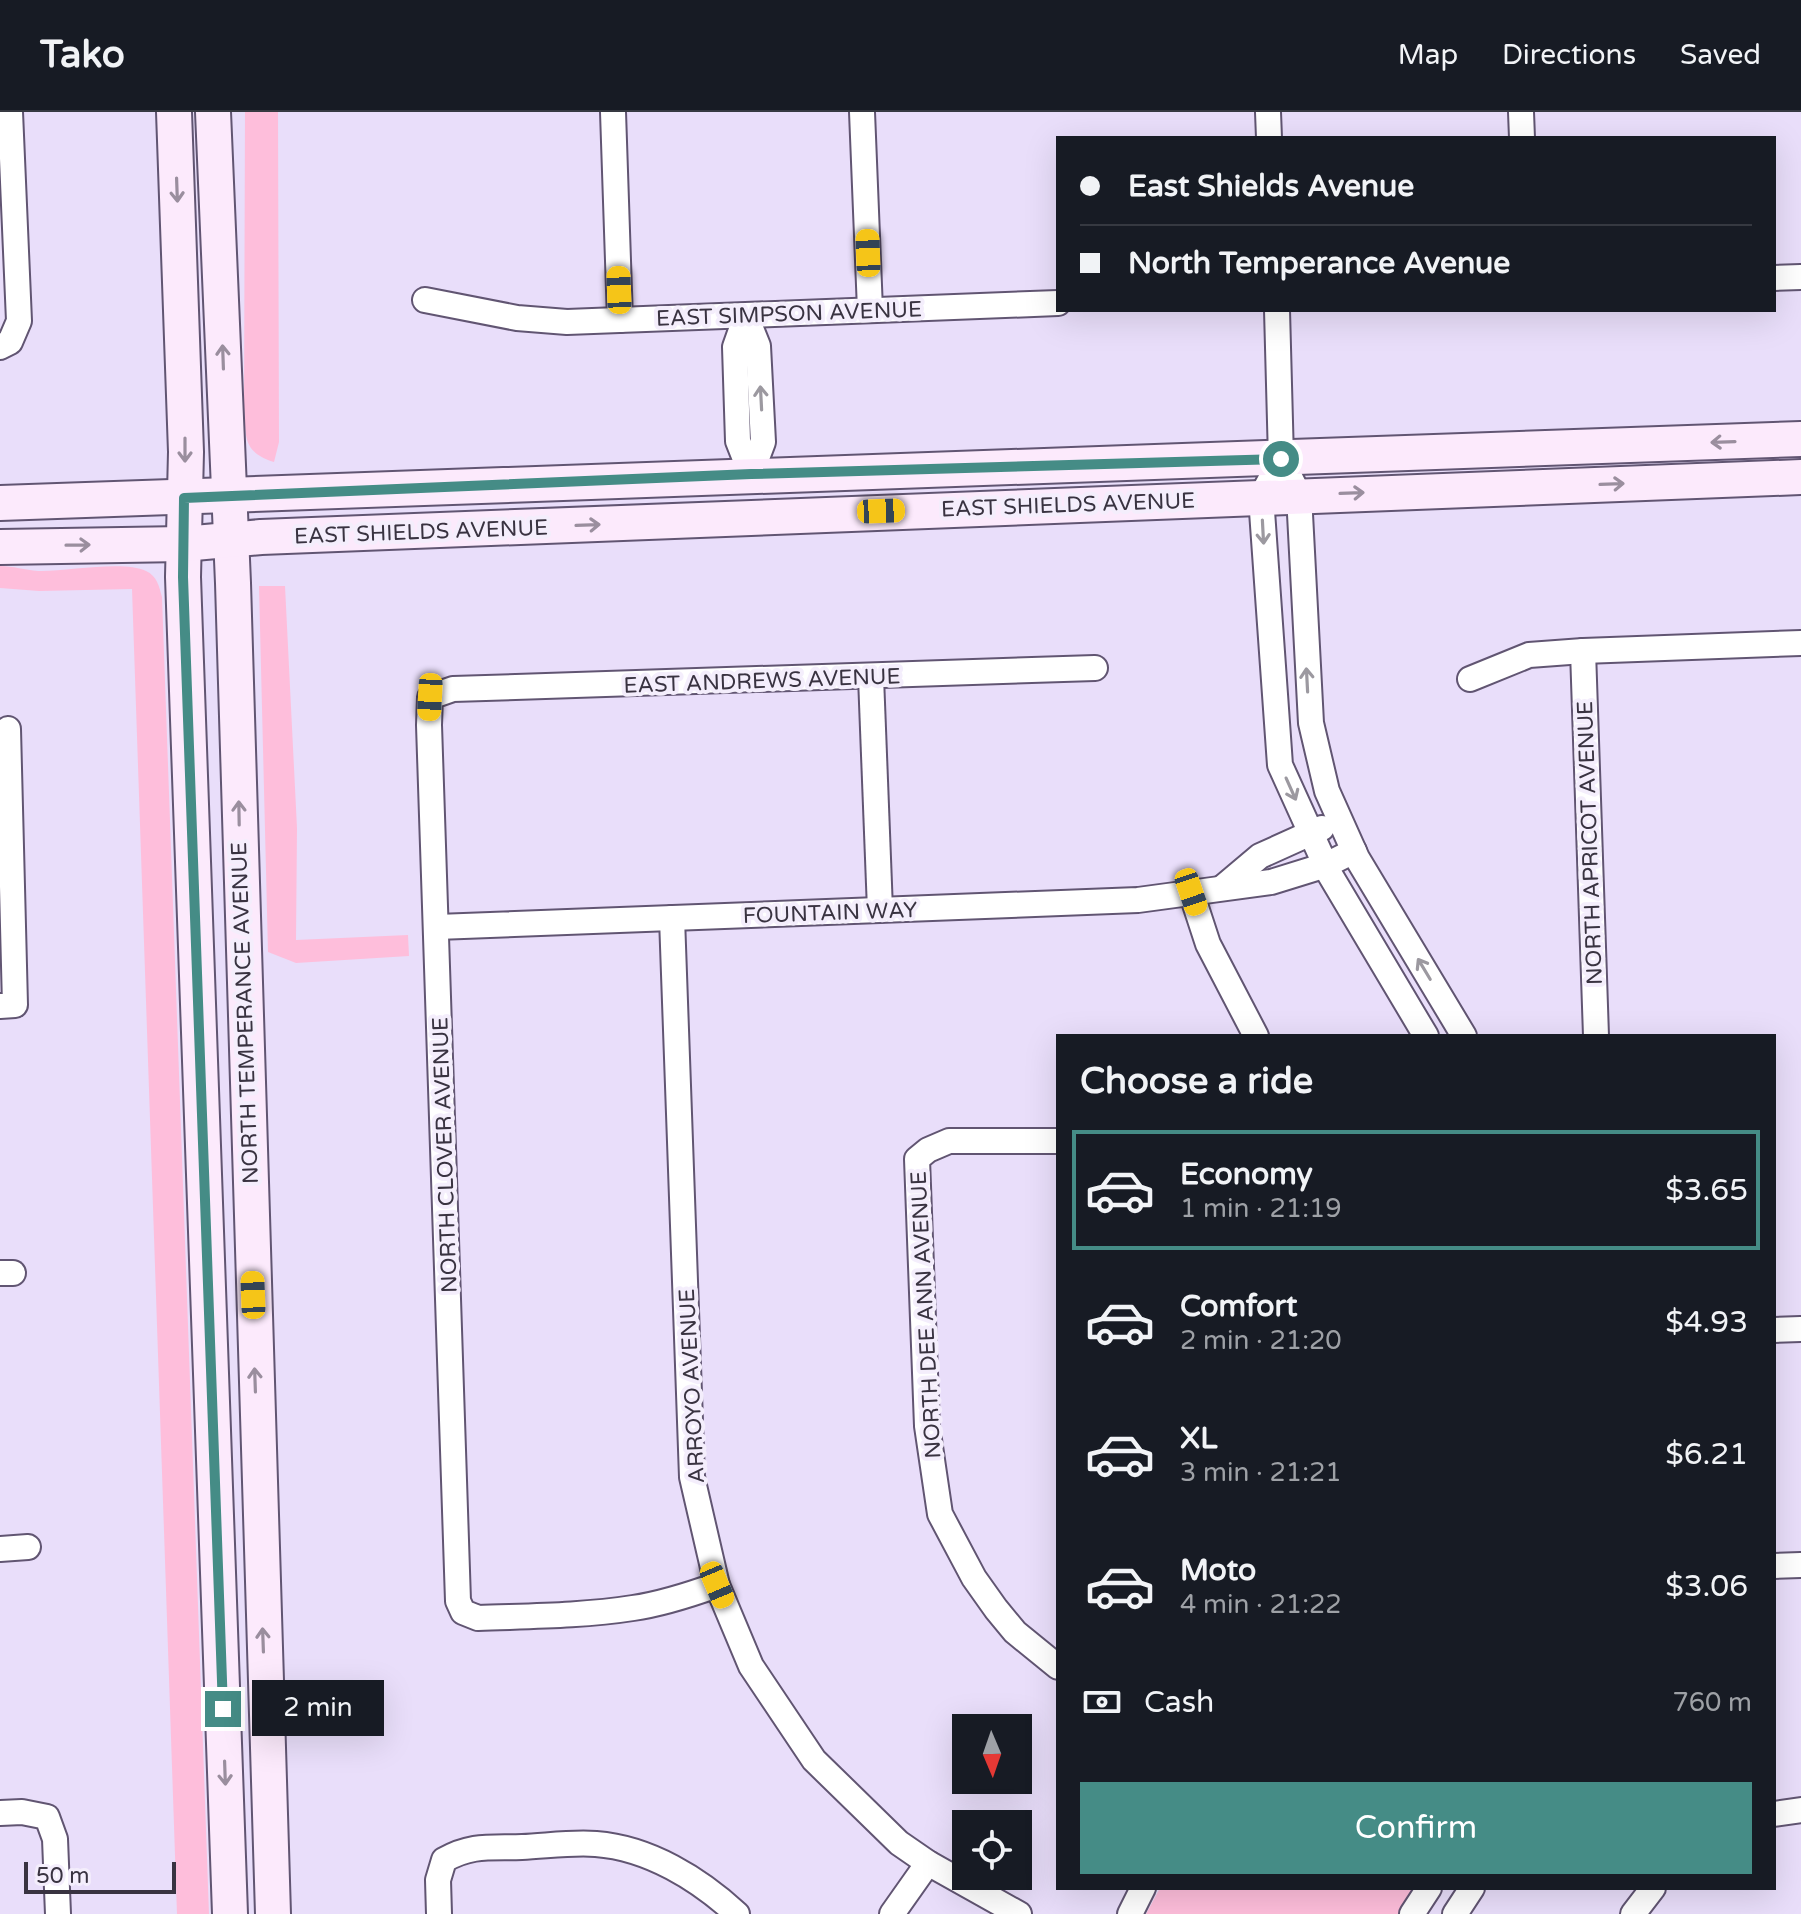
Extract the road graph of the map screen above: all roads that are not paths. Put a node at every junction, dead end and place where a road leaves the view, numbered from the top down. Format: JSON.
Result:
{"nodes":[{"id":1,"x":10,"y":112,"type":"edge"},
{"id":2,"x":174,"y":112,"type":"edge"},
{"id":3,"x":213,"y":112,"type":"edge"},
{"id":4,"x":613,"y":112,"type":"edge"},
{"id":5,"x":862,"y":112,"type":"edge"},
{"id":6,"x":1268,"y":112,"type":"edge"},
{"id":7,"x":1521,"y":112,"type":"edge"},
{"id":8,"x":1269,"y":136,"type":"edge"},
{"id":9,"x":1522,"y":136,"type":"edge"},
{"id":10,"x":6,"y":155,"type":"edge"},
{"id":11,"x":1801,"y":277,"type":"edge"},
{"id":12,"x":1776,"y":278,"type":"edge"},
{"id":13,"x":425,"y":300,"type":"dead end"},
{"id":14,"x":1056,"y":303,"type":"edge"},
{"id":15,"x":870,"y":310,"type":"junction"},
{"id":16,"x":1277,"y":312,"type":"edge"},
{"id":17,"x":746,"y":316,"type":"junction"},
{"id":18,"x":620,"y":320,"type":"junction"},
{"id":19,"x":0,"y":347,"type":"edge"},
{"id":20,"x":1801,"y":439,"type":"edge"},
{"id":21,"x":1281,"y":459,"type":"junction"},
{"id":22,"x":1801,"y":461,"type":"edge"},
{"id":23,"x":751,"y":474,"type":"junction"},
{"id":24,"x":1801,"y":477,"type":"edge"},
{"id":25,"x":1740,"y":479,"type":"junction"},
{"id":26,"x":1299,"y":495,"type":"junction"},
{"id":27,"x":229,"y":496,"type":"junction"},
{"id":28,"x":1261,"y":497,"type":"junction"},
{"id":29,"x":184,"y":498,"type":"junction"},
{"id":30,"x":0,"y":503,"type":"edge"},
{"id":31,"x":231,"y":540,"type":"junction"},
{"id":32,"x":183,"y":544,"type":"junction"},
{"id":33,"x":0,"y":547,"type":"edge"},
{"id":34,"x":1801,"y":643,"type":"edge"},
{"id":35,"x":1583,"y":651,"type":"junction"},
{"id":36,"x":1095,"y":668,"type":"dead end"},
{"id":37,"x":871,"y":677,"type":"junction"},
{"id":38,"x":1470,"y":679,"type":"dead end"},
{"id":39,"x":430,"y":697,"type":"joint"},
{"id":40,"x":8,"y":729,"type":"dead end"},
{"id":41,"x":1340,"y":820,"type":"junction"},
{"id":42,"x":1310,"y":833,"type":"junction"},
{"id":43,"x":1354,"y":851,"type":"junction"},
{"id":44,"x":1326,"y":865,"type":"junction"},
{"id":45,"x":1222,"y":888,"type":"junction"},
{"id":46,"x":1191,"y":892,"type":"junction"},
{"id":47,"x":880,"y":910,"type":"junction"},
{"id":48,"x":672,"y":918,"type":"junction"},
{"id":49,"x":437,"y":927,"type":"junction"},
{"id":50,"x":0,"y":1006,"type":"edge"},
{"id":51,"x":1255,"y":1034,"type":"edge"},
{"id":52,"x":1425,"y":1034,"type":"edge"},
{"id":53,"x":1463,"y":1034,"type":"edge"},
{"id":54,"x":1596,"y":1034,"type":"edge"},
{"id":55,"x":1056,"y":1141,"type":"edge"},
{"id":56,"x":1801,"y":1329,"type":"edge"},
{"id":57,"x":1776,"y":1330,"type":"edge"},
{"id":58,"x":28,"y":1547,"type":"dead end"},
{"id":59,"x":0,"y":1549,"type":"edge"},
{"id":60,"x":1801,"y":1565,"type":"edge"},
{"id":61,"x":1776,"y":1566,"type":"edge"},
{"id":62,"x":717,"y":1585,"type":"junction"},
{"id":63,"x":1056,"y":1665,"type":"edge"},
{"id":64,"x":1801,"y":1810,"type":"edge"},
{"id":65,"x":0,"y":1813,"type":"edge"},
{"id":66,"x":1776,"y":1814,"type":"edge"},
{"id":67,"x":928,"y":1863,"type":"junction"},
{"id":68,"x":1142,"y":1890,"type":"edge"},
{"id":69,"x":1428,"y":1890,"type":"edge"},
{"id":70,"x":1471,"y":1890,"type":"edge"},
{"id":71,"x":1651,"y":1890,"type":"edge"},
{"id":72,"x":58,"y":1914,"type":"edge"},
{"id":73,"x":230,"y":1914,"type":"edge"},
{"id":74,"x":273,"y":1914,"type":"edge"},
{"id":75,"x":439,"y":1914,"type":"edge"},
{"id":76,"x":737,"y":1914,"type":"edge"},
{"id":77,"x":892,"y":1914,"type":"edge"},
{"id":78,"x":1019,"y":1914,"type":"edge"},
{"id":79,"x":1130,"y":1914,"type":"edge"},
{"id":80,"x":1412,"y":1914,"type":"edge"},
{"id":81,"x":1455,"y":1914,"type":"edge"},
{"id":82,"x":1633,"y":1914,"type":"edge"}],
"edges":[{"from":1,"to":10,"type":"street"},
{"from":2,"to":29,"type":"main road","name":"NORTH TEMPERANCE AVENUE","one_way":true},
{"from":27,"to":3,"type":"main road","name":"NORTH TEMPERANCE AVENUE","one_way":true},
{"from":4,"to":18,"type":"street"},
{"from":5,"to":15,"type":"street"},
{"from":6,"to":8,"type":"street"},
{"from":7,"to":9,"type":"street"},
{"from":10,"to":19,"type":"street"},
{"from":11,"to":12,"type":"street"},
{"from":13,"to":18,"type":"street","name":"EAST SIMPSON AVENUE"},
{"from":14,"to":15,"type":"street","name":"EAST SIMPSON AVENUE"},
{"from":15,"to":17,"type":"street","name":"EAST SIMPSON AVENUE"},
{"from":16,"to":21,"type":"street"},
{"from":17,"to":18,"type":"street","name":"EAST SIMPSON AVENUE"},
{"from":17,"to":23,"type":"street"},
{"from":20,"to":21,"type":"main road","name":"EAST SHIELDS AVENUE","one_way":true},
{"from":21,"to":23,"type":"main road","name":"EAST SHIELDS AVENUE"},
{"from":21,"to":26,"type":"street"},
{"from":21,"to":28,"type":"street"},
{"from":22,"to":25,"type":"main road"},
{"from":23,"to":27,"type":"main road","name":"EAST SHIELDS AVENUE"},
{"from":24,"to":25,"type":"main road","name":"EAST SHIELDS AVENUE"},
{"from":26,"to":25,"type":"main road","name":"EAST SHIELDS AVENUE","one_way":true},
{"from":26,"to":28,"type":"main road","name":"EAST SHIELDS AVENUE"},
{"from":41,"to":26,"type":"street","one_way":true},
{"from":27,"to":29,"type":"main road","name":"EAST SHIELDS AVENUE"},
{"from":27,"to":31,"type":"main road","name":"NORTH TEMPERANCE AVENUE"},
{"from":31,"to":28,"type":"main road","name":"EAST SHIELDS AVENUE","one_way":true},
{"from":28,"to":42,"type":"street","one_way":true},
{"from":29,"to":30,"type":"main road","name":"EAST SHIELDS AVENUE"},
{"from":29,"to":32,"type":"main road","name":"NORTH TEMPERANCE AVENUE"},
{"from":31,"to":32,"type":"main road","name":"EAST SHIELDS AVENUE"},
{"from":74,"to":31,"type":"main road","name":"NORTH TEMPERANCE AVENUE","one_way":true},
{"from":33,"to":32,"type":"main road","name":"EAST SHIELDS AVENUE","one_way":true},
{"from":32,"to":73,"type":"main road","name":"NORTH TEMPERANCE AVENUE","one_way":true},
{"from":34,"to":35,"type":"street"},
{"from":35,"to":38,"type":"street"},
{"from":35,"to":54,"type":"street","name":"NORTH APRICOT AVENUE"},
{"from":36,"to":37,"type":"street","name":"EAST ANDREWS AVENUE"},
{"from":37,"to":39,"type":"street","name":"EAST ANDREWS AVENUE"},
{"from":37,"to":47,"type":"street"},
{"from":39,"to":49,"type":"street","name":"NORTH CLOVER AVENUE"},
{"from":40,"to":50,"type":"street"},
{"from":41,"to":42,"type":"street"},
{"from":41,"to":43,"type":"street"},
{"from":42,"to":44,"type":"street"},
{"from":42,"to":45,"type":"street"},
{"from":43,"to":44,"type":"street","name":"FOUNTAIN WAY"},
{"from":53,"to":43,"type":"street","one_way":true},
{"from":44,"to":45,"type":"street","name":"FOUNTAIN WAY"},
{"from":44,"to":52,"type":"street"},
{"from":45,"to":46,"type":"street","name":"FOUNTAIN WAY"},
{"from":46,"to":47,"type":"street","name":"FOUNTAIN WAY"},
{"from":46,"to":51,"type":"street"},
{"from":47,"to":48,"type":"street","name":"FOUNTAIN WAY"},
{"from":48,"to":49,"type":"street","name":"FOUNTAIN WAY"},
{"from":48,"to":62,"type":"street","name":"ARROYO AVENUE"},
{"from":49,"to":62,"type":"street","name":"NORTH CLOVER AVENUE"},
{"from":55,"to":63,"type":"street","name":"NORTH DEE ANN AVENUE"},
{"from":56,"to":57,"type":"street"},
{"from":58,"to":59,"type":"street"},
{"from":60,"to":61,"type":"street"},
{"from":62,"to":67,"type":"street","name":"ARROYO AVENUE"},
{"from":64,"to":66,"type":"street"},
{"from":65,"to":72,"type":"street"},
{"from":67,"to":77,"type":"street"},
{"from":67,"to":78,"type":"street","name":"ARROYO AVENUE"},
{"from":68,"to":79,"type":"street"},
{"from":69,"to":80,"type":"street"},
{"from":70,"to":81,"type":"street"},
{"from":71,"to":82,"type":"street"},
{"from":75,"to":76,"type":"street"}]}
